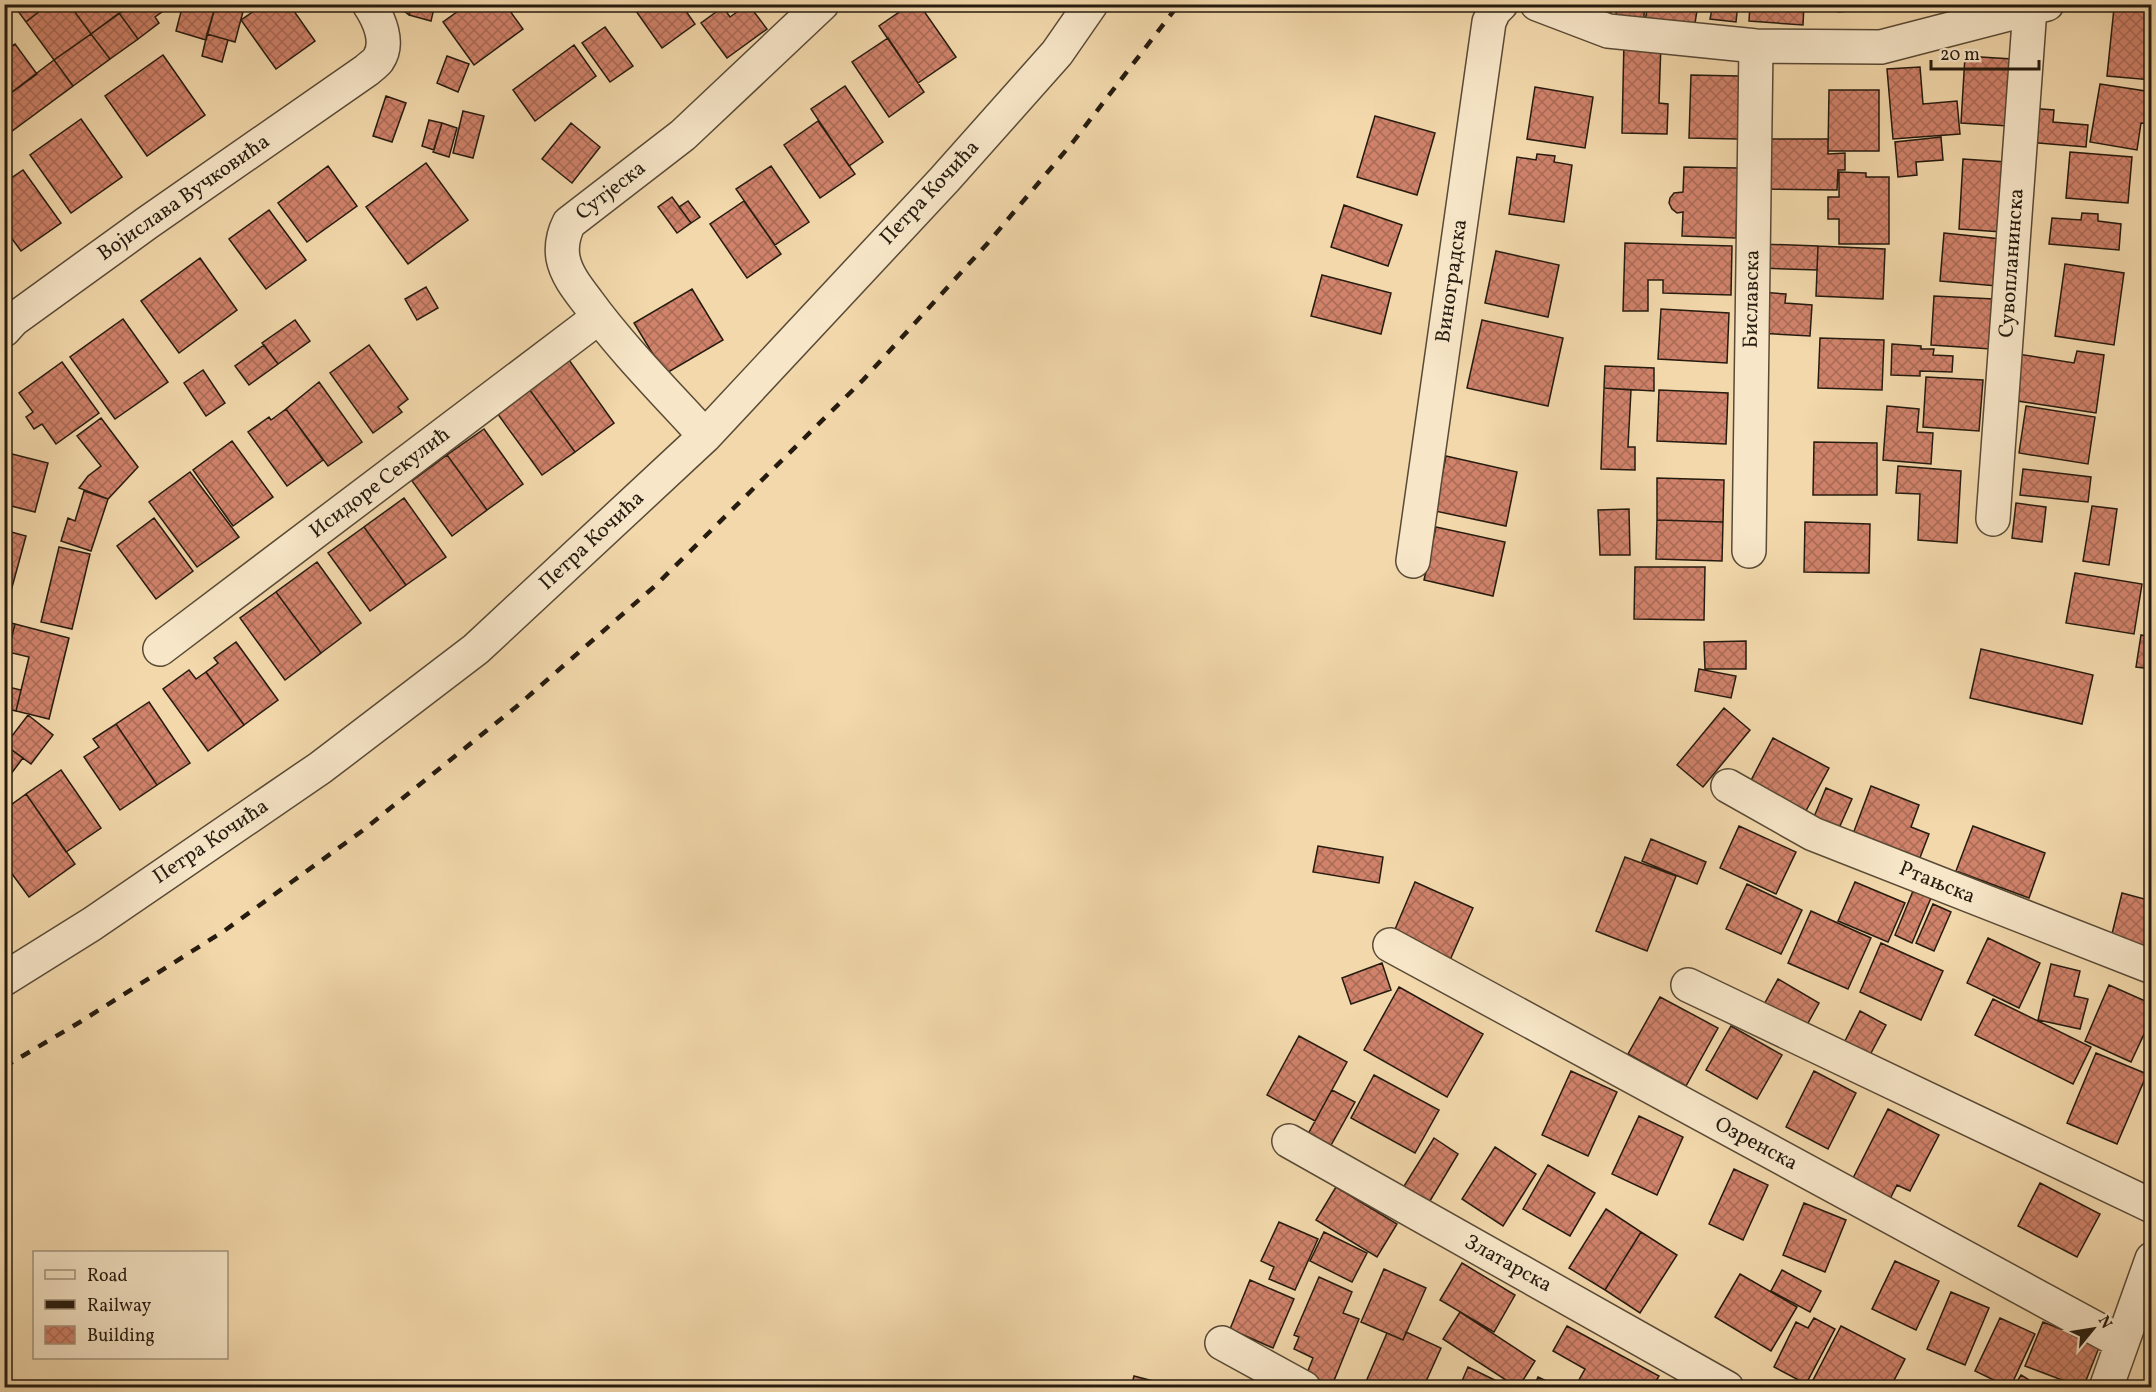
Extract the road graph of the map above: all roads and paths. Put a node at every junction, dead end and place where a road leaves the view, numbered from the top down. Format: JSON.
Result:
{"nodes":[{"id":1,"x":369,"y":4,"type":"edge"},
{"id":2,"x":822,"y":4,"type":"edge"},
{"id":3,"x":1091,"y":4,"type":"edge"},
{"id":4,"x":1501,"y":4,"type":"edge"},
{"id":5,"x":1537,"y":4,"type":"edge"},
{"id":6,"x":2039,"y":6,"type":"edge"},
{"id":7,"x":1756,"y":46,"type":"junction"},
{"id":8,"x":599,"y":317,"type":"junction"},
{"id":9,"x":4,"y":330,"type":"edge"},
{"id":10,"x":705,"y":436,"type":"junction"},
{"id":11,"x":1993,"y":519,"type":"dead end"},
{"id":12,"x":1749,"y":551,"type":"dead end"},
{"id":13,"x":1413,"y":561,"type":"dead end"},
{"id":14,"x":160,"y":649,"type":"dead end"},
{"id":15,"x":1728,"y":786,"type":"dead end"},
{"id":16,"x":1390,"y":945,"type":"dead end"},
{"id":17,"x":2151,"y":968,"type":"edge"},
{"id":18,"x":4,"y":980,"type":"edge"},
{"id":19,"x":1688,"y":985,"type":"dead end"},
{"id":20,"x":1289,"y":1141,"type":"dead end"},
{"id":21,"x":2151,"y":1206,"type":"edge"},
{"id":22,"x":2151,"y":1259,"type":"edge"},
{"id":23,"x":2121,"y":1342,"type":"junction"},
{"id":24,"x":1222,"y":1343,"type":"dead end"},
{"id":25,"x":1304,"y":1388,"type":"edge"},
{"id":26,"x":1727,"y":1388,"type":"edge"},
{"id":27,"x":2106,"y":1388,"type":"edge"}],
"edges":[{"from":1,"to":9,"type":"street","name":"Војислава Вучковића"},
{"from":2,"to":8,"type":"street","name":"Сутјеска"},
{"from":3,"to":10,"type":"street","name":"Петра Кочића"},
{"from":4,"to":13,"type":"street","name":"Виноградска"},
{"from":5,"to":7,"type":"street"},
{"from":6,"to":7,"type":"street"},
{"from":6,"to":11,"type":"street","name":"Сувопланинска"},
{"from":7,"to":12,"type":"street","name":"Биславска"},
{"from":8,"to":10,"type":"street","name":"Сутјеска"},
{"from":8,"to":14,"type":"street","name":"Исидоре Секулић"},
{"from":10,"to":18,"type":"street","name":"Петра Кочића"},
{"from":15,"to":17,"type":"street","name":"Ртањска"},
{"from":16,"to":23,"type":"street","name":"Озренска"},
{"from":19,"to":21,"type":"street"},
{"from":20,"to":26,"type":"street","name":"Златарска"},
{"from":22,"to":23,"type":"street"},
{"from":23,"to":27,"type":"street"},
{"from":24,"to":25,"type":"street"}]}
